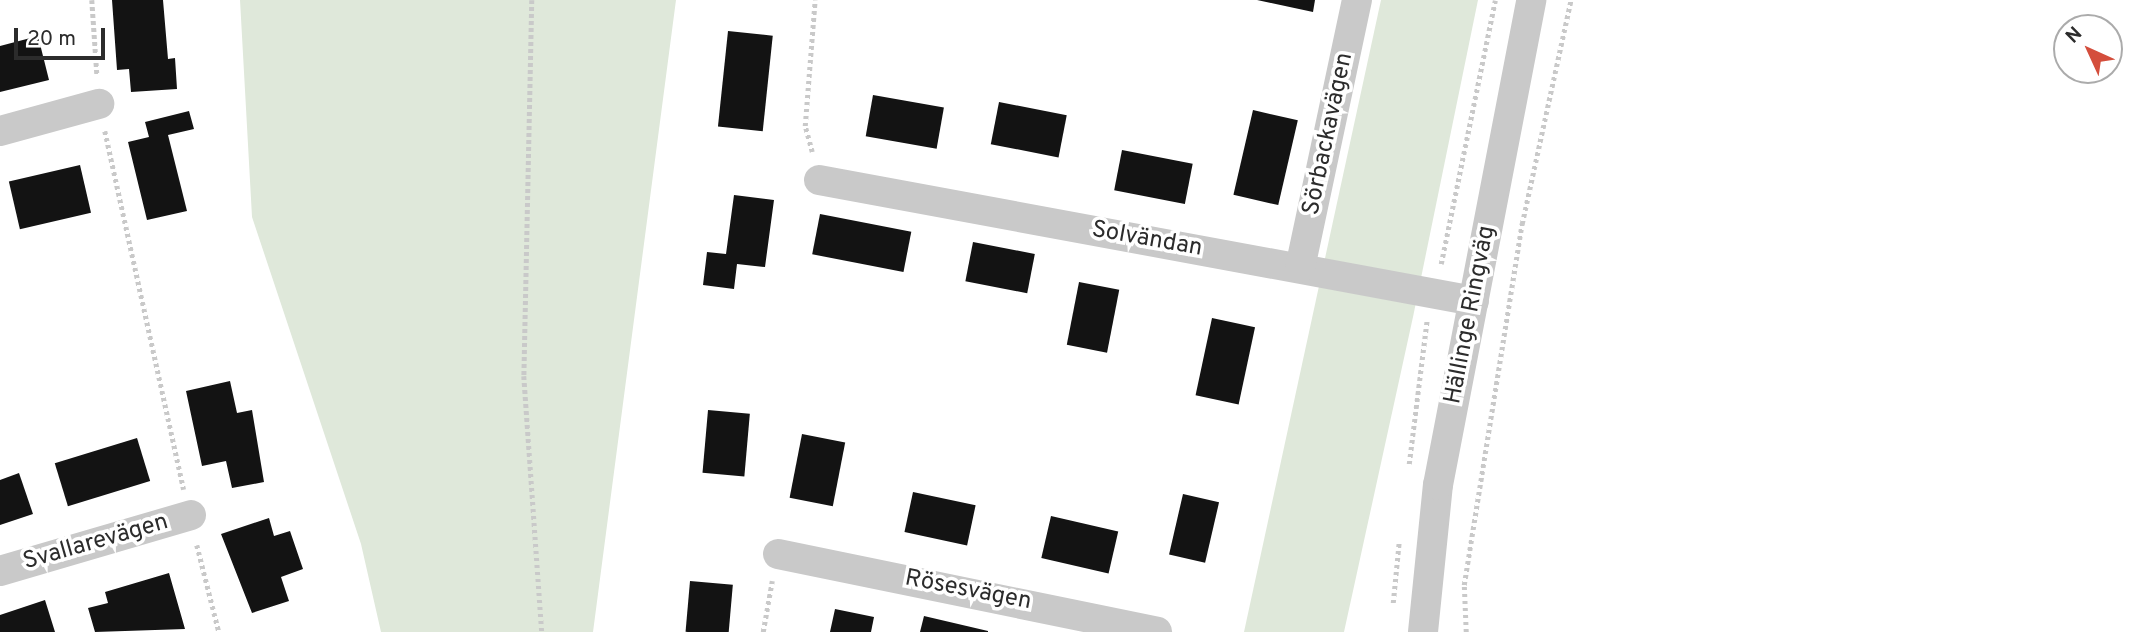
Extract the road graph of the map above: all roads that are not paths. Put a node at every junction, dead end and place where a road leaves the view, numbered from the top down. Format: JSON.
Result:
{"nodes":[{"id":1,"x":1357,"y":0,"type":"edge"},
{"id":2,"x":1531,"y":0,"type":"edge"},
{"id":3,"x":99,"y":104,"type":"road end"},
{"id":4,"x":0,"y":131,"type":"edge"},
{"id":5,"x":819,"y":180,"type":"road end"},
{"id":6,"x":1300,"y":268,"type":"junction"},
{"id":7,"x":1475,"y":301,"type":"junction"},
{"id":8,"x":191,"y":515,"type":"road end"},
{"id":9,"x":778,"y":554,"type":"road end"},
{"id":10,"x":0,"y":571,"type":"edge"},
{"id":11,"x":1157,"y":632,"type":"edge"},
{"id":12,"x":1423,"y":632,"type":"edge"}],
"edges":[{"from":1,"to":6,"type":"street","name":"Sörbackavägen"},
{"from":2,"to":7,"type":"street","name":"Hällinge Ringväg"},
{"from":3,"to":4,"type":"street"},
{"from":5,"to":6,"type":"street","name":"Solvändan"},
{"from":6,"to":7,"type":"street","name":"Solvändan"},
{"from":7,"to":12,"type":"street","name":"Hällinge Ringväg"},
{"from":8,"to":10,"type":"street","name":"Svallarevägen"},
{"from":9,"to":11,"type":"street","name":"Rösesvägen"}]}
